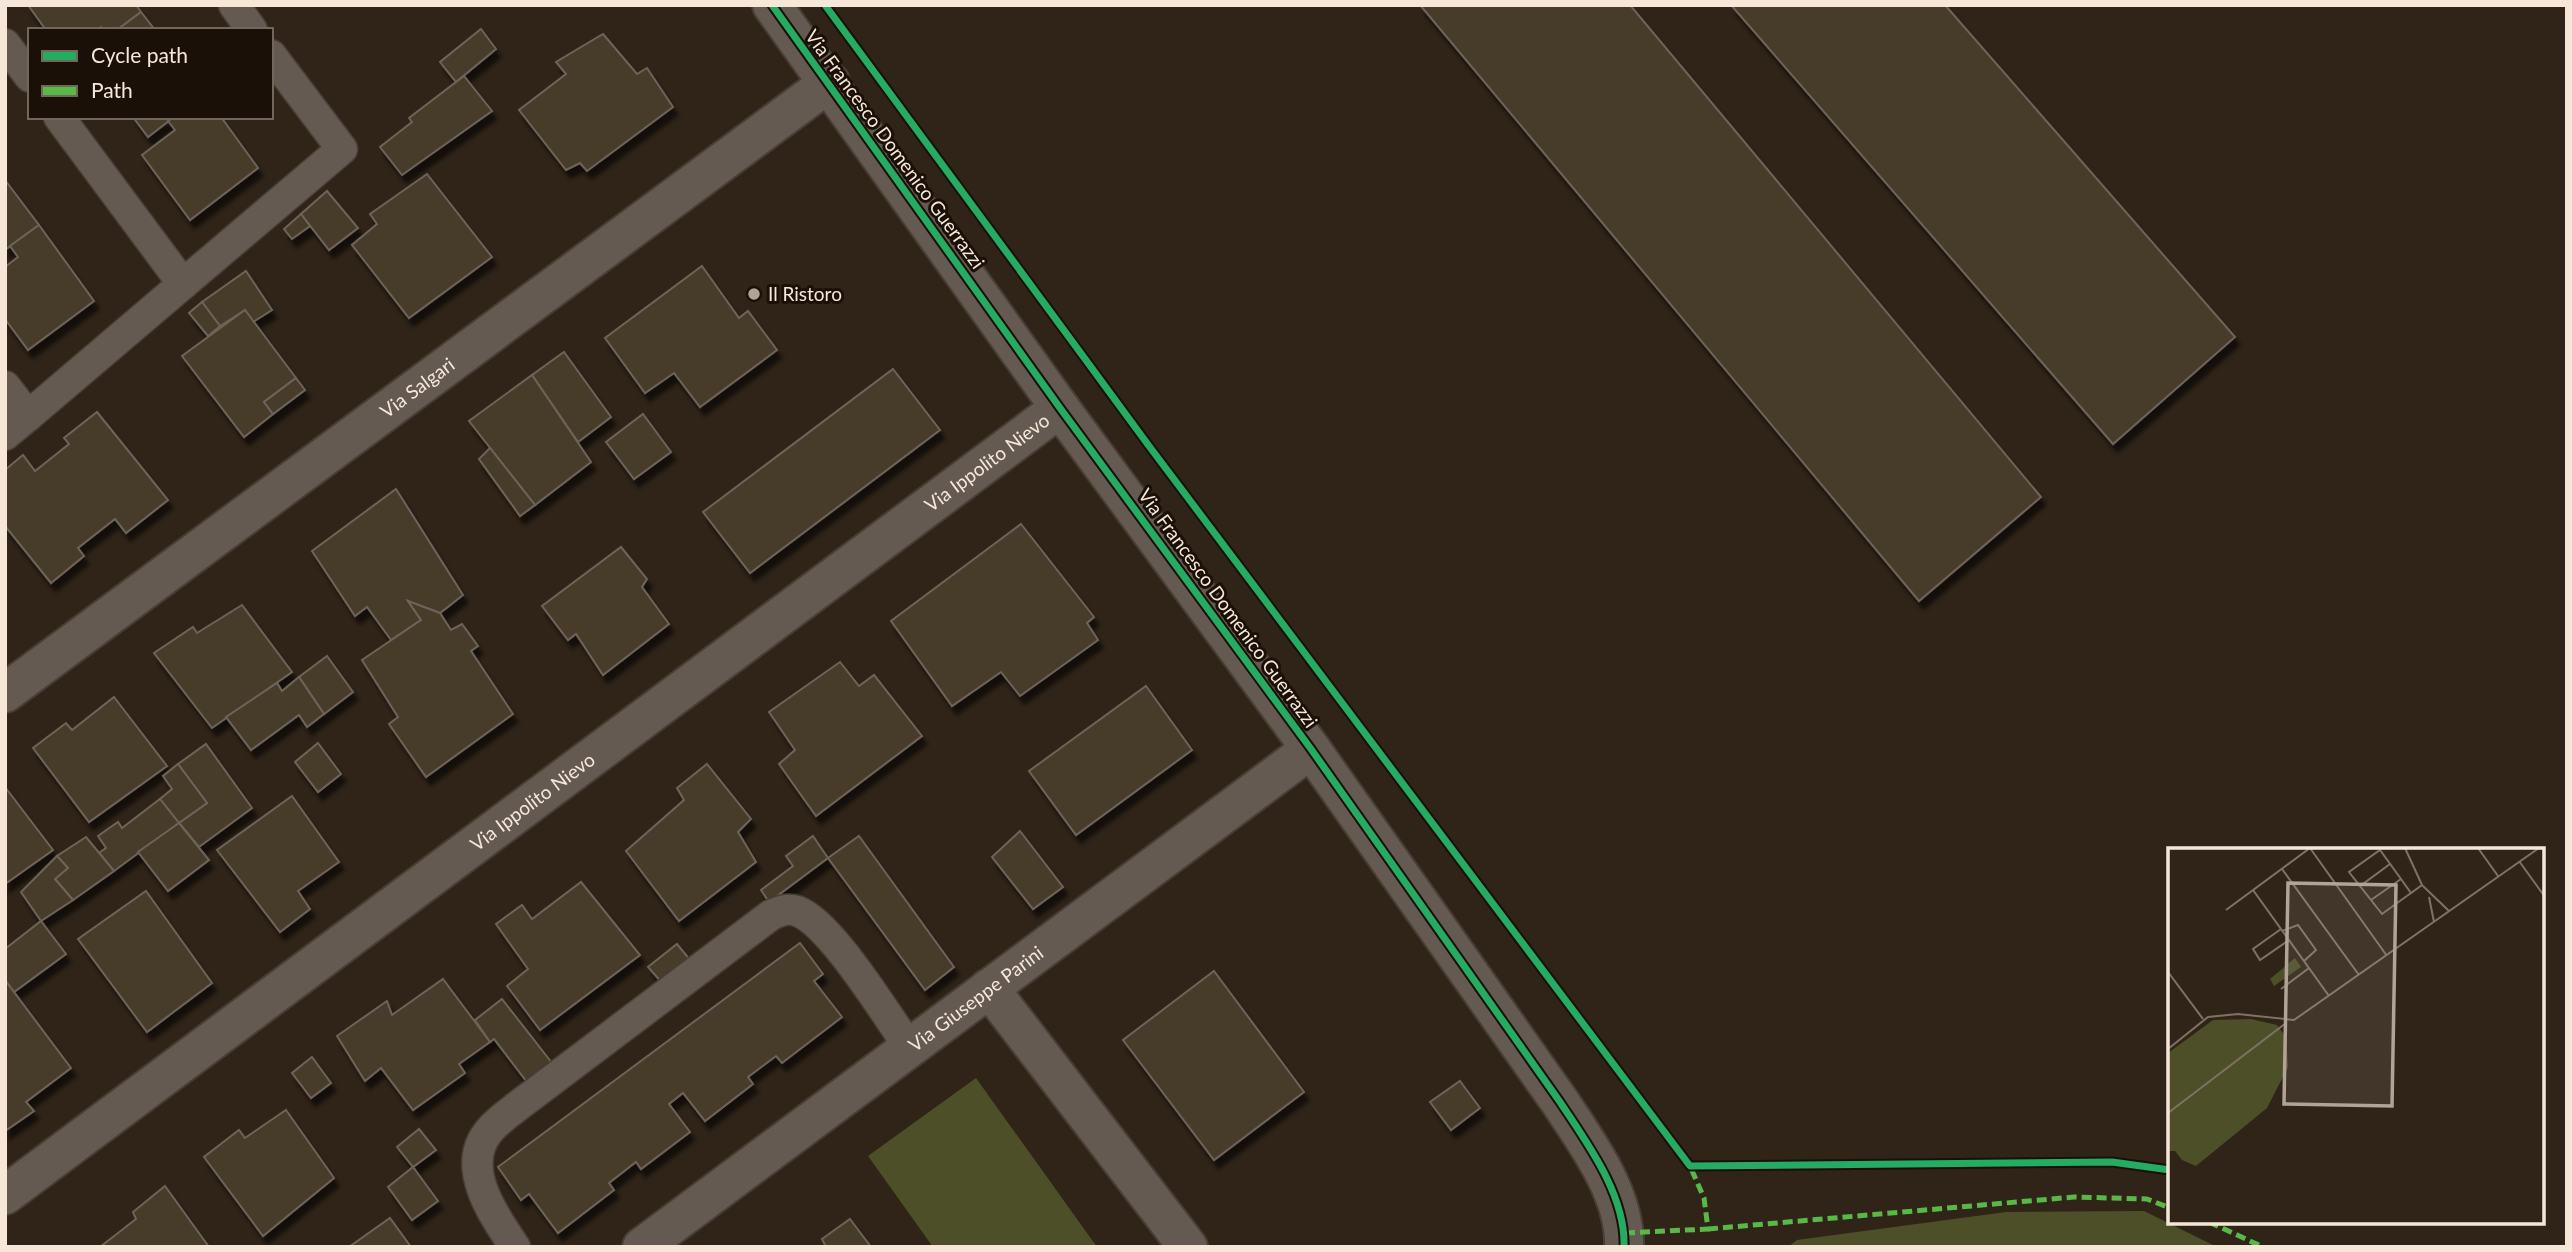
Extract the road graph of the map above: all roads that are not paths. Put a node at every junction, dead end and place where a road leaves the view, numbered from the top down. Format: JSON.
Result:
{"nodes":[{"id":1,"x":234,"y":5,"type":"edge"},
{"id":2,"x":772,"y":5,"type":"edge"},
{"id":3,"x":251,"y":28,"type":"edge"},
{"id":4,"x":5,"y":44,"type":"edge"},
{"id":5,"x":273,"y":58,"type":"edge"},
{"id":6,"x":28,"y":74,"type":"edge"},
{"id":7,"x":830,"y":82,"type":"junction"},
{"id":8,"x":60,"y":119,"type":"edge"},
{"id":9,"x":183,"y":284,"type":"junction"},
{"id":10,"x":5,"y":386,"type":"edge"},
{"id":11,"x":1060,"y":408,"type":"junction"},
{"id":12,"x":28,"y":416,"type":"junction"},
{"id":13,"x":5,"y":435,"type":"edge"},
{"id":14,"x":5,"y":693,"type":"edge"},
{"id":15,"x":1311,"y":749,"type":"junction"},
{"id":16,"x":989,"y":988,"type":"junction"},
{"id":17,"x":910,"y":1048,"type":"junction"},
{"id":18,"x":5,"y":1195,"type":"edge"},
{"id":19,"x":665,"y":1240,"type":"edge"},
{"id":20,"x":1628,"y":1242,"type":"edge"},
{"id":21,"x":515,"y":1247,"type":"edge"},
{"id":22,"x":1188,"y":1247,"type":"edge"}],
"edges":[{"from":1,"to":3,"type":"lane"},
{"from":2,"to":7,"type":"street","name":"Via Francesco Domenico Guerrazzi"},
{"from":4,"to":6,"type":"lane"},
{"from":5,"to":9,"type":"lane"},
{"from":7,"to":11,"type":"street","name":"Via Francesco Domenico Guerrazzi"},
{"from":7,"to":14,"type":"street","name":"Via Salgari"},
{"from":8,"to":9,"type":"lane"},
{"from":9,"to":12,"type":"lane"},
{"from":10,"to":12,"type":"lane"},
{"from":11,"to":15,"type":"street","name":"Via Francesco Domenico Guerrazzi"},
{"from":11,"to":18,"type":"street","name":"Via Ippolito Nievo"},
{"from":12,"to":13,"type":"lane"},
{"from":15,"to":16,"type":"street","name":"Via Giuseppe Parini"},
{"from":15,"to":20,"type":"street","name":"Via Francesco Domenico Guerrazzi"},
{"from":16,"to":17,"type":"street","name":"Via Giuseppe Parini"},
{"from":16,"to":22,"type":"street"},
{"from":17,"to":19,"type":"street","name":"Via Giuseppe Parini"},
{"from":17,"to":21,"type":"lane"}]}
